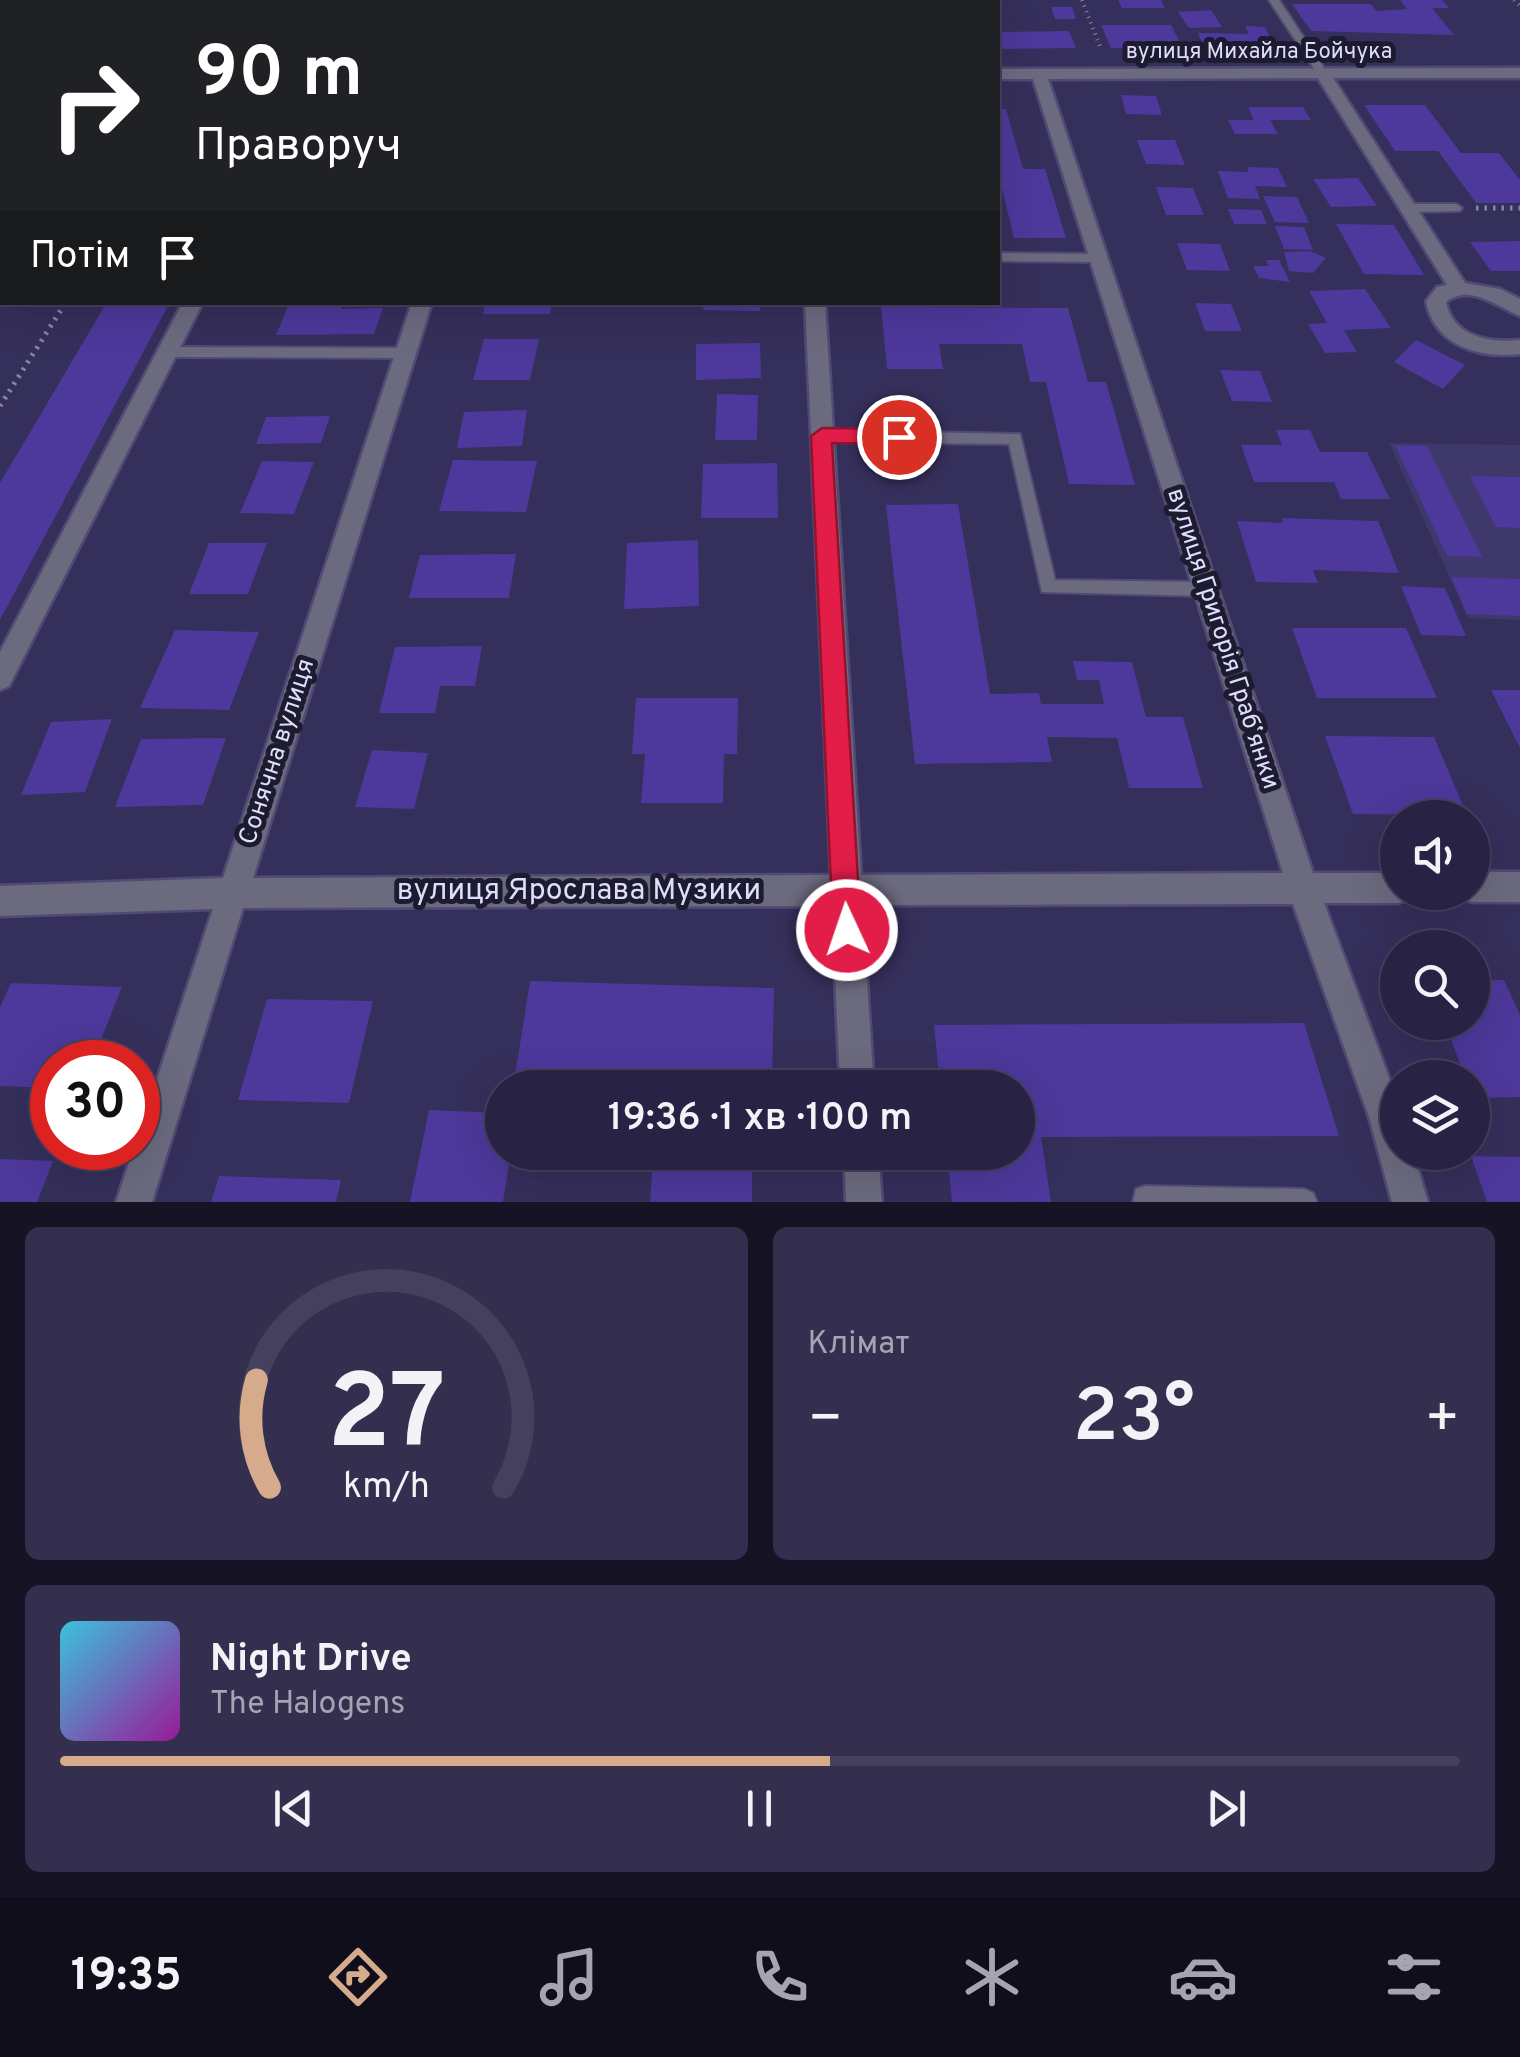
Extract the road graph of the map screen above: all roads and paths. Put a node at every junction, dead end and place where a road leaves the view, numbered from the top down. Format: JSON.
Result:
{"nodes":[{"id":1,"x":1082,"y":0,"type":"edge"},
{"id":2,"x":1274,"y":0,"type":"edge"},
{"id":3,"x":1514,"y":0,"type":"edge"},
{"id":4,"x":1520,"y":6,"type":"edge"},
{"id":5,"x":1520,"y":73,"type":"edge"},
{"id":6,"x":1000,"y":74,"type":"edge"},
{"id":7,"x":1039,"y":74,"type":"junction"},
{"id":8,"x":1110,"y":74,"type":"junction"},
{"id":9,"x":1323,"y":74,"type":"junction"},
{"id":10,"x":1408,"y":208,"type":"junction"},
{"id":11,"x":1456,"y":208,"type":"joint"},
{"id":12,"x":1520,"y":208,"type":"edge"},
{"id":13,"x":1000,"y":258,"type":"edge"},
{"id":14,"x":1099,"y":258,"type":"junction"},
{"id":15,"x":1459,"y":288,"type":"junction"},
{"id":16,"x":64,"y":305,"type":"edge"},
{"id":17,"x":192,"y":305,"type":"edge"},
{"id":18,"x":421,"y":305,"type":"edge"},
{"id":19,"x":815,"y":305,"type":"edge"},
{"id":20,"x":1520,"y":309,"type":"edge"},
{"id":21,"x":1520,"y":346,"type":"edge"},
{"id":22,"x":168,"y":352,"type":"junction"},
{"id":23,"x":406,"y":353,"type":"junction"},
{"id":24,"x":0,"y":406,"type":"edge"},
{"id":25,"x":822,"y":436,"type":"junction"},
{"id":26,"x":1206,"y":588,"type":"junction"},
{"id":27,"x":0,"y":678,"type":"edge"},
{"id":28,"x":1490,"y":887,"type":"edge"},
{"id":29,"x":1520,"y":887,"type":"edge"},
{"id":30,"x":1303,"y":888,"type":"junction"},
{"id":31,"x":1380,"y":888,"type":"edge"},
{"id":32,"x":844,"y":890,"type":"junction"},
{"id":33,"x":234,"y":893,"type":"junction"},
{"id":34,"x":0,"y":901,"type":"edge"},
{"id":35,"x":855,"y":1070,"type":"edge"},
{"id":36,"x":862,"y":1170,"type":"edge"},
{"id":37,"x":134,"y":1202,"type":"edge"},
{"id":38,"x":864,"y":1202,"type":"edge"},
{"id":39,"x":1146,"y":1202,"type":"edge"},
{"id":40,"x":1304,"y":1202,"type":"edge"},
{"id":41,"x":1410,"y":1202,"type":"edge"}],
"edges":[{"from":1,"to":8,"type":"path"},
{"from":2,"to":9,"type":"lane"},
{"from":3,"to":4,"type":"path"},
{"from":5,"to":9,"type":"street","name":"вулиця Михайла Бойчука"},
{"from":6,"to":7,"type":"street","name":"вулиця Михайла Бойчука"},
{"from":7,"to":8,"type":"street","name":"вулиця Михайла Бойчука"},
{"from":7,"to":14,"type":"street","name":"вулиця Григорія Грабʼянки"},
{"from":8,"to":9,"type":"street","name":"вулиця Михайла Бойчука"},
{"from":9,"to":10,"type":"street"},
{"from":10,"to":11,"type":"lane"},
{"from":10,"to":15,"type":"street"},
{"from":11,"to":12,"type":"path"},
{"from":13,"to":14,"type":"lane"},
{"from":14,"to":26,"type":"street","name":"вулиця Григорія Грабʼянки"},
{"from":15,"to":20,"type":"street"},
{"from":15,"to":21,"type":"street"},
{"from":16,"to":24,"type":"path"},
{"from":17,"to":22,"type":"street"},
{"from":18,"to":23,"type":"street","name":"Сонячна вулиця"},
{"from":19,"to":25,"type":"street"},
{"from":22,"to":23,"type":"lane"},
{"from":22,"to":27,"type":"street"},
{"from":23,"to":33,"type":"street","name":"Сонячна вулиця"},
{"from":25,"to":26,"type":"lane"},
{"from":25,"to":32,"type":"street"},
{"from":26,"to":30,"type":"street","name":"вулиця Григорія Грабʼянки"},
{"from":28,"to":29,"type":"street"},
{"from":30,"to":31,"type":"street","name":"вулиця Ярослава Музики"},
{"from":30,"to":32,"type":"street","name":"вулиця Ярослава Музики"},
{"from":30,"to":41,"type":"street","name":"вулиця Григорія Грабʼянки"},
{"from":32,"to":33,"type":"street","name":"вулиця Ярослава Музики"},
{"from":32,"to":35,"type":"street"},
{"from":33,"to":34,"type":"street","name":"вулиця Ярослава Музики"},
{"from":33,"to":37,"type":"street","name":"Сонячна вулиця"},
{"from":36,"to":38,"type":"street"},
{"from":39,"to":40,"type":"lane"}]}
